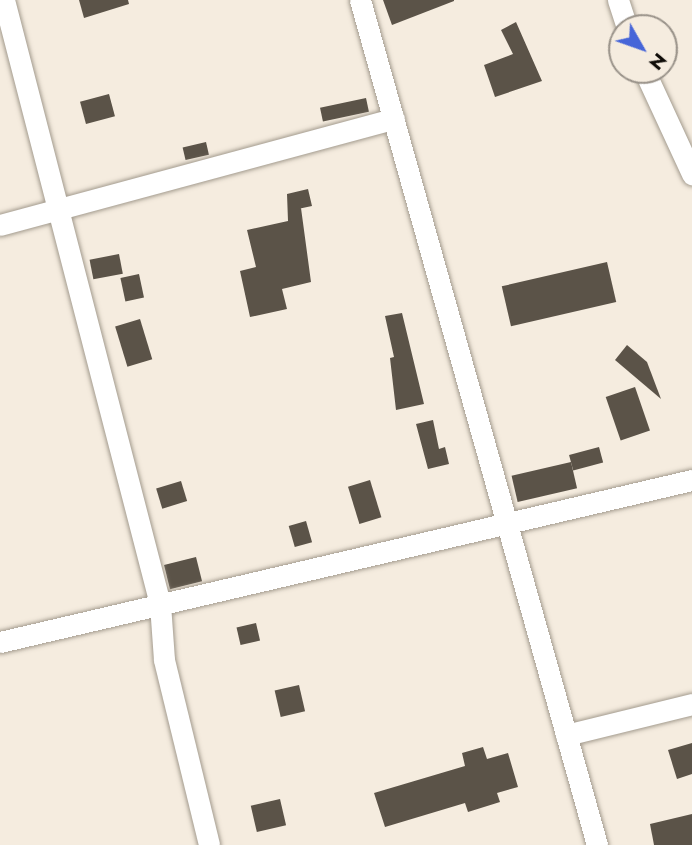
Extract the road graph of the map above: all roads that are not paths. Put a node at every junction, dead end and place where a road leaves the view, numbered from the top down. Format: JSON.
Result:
{"nodes":[{"id":1,"x":4,"y":0,"type":"edge"},
{"id":2,"x":360,"y":0,"type":"edge"},
{"id":3,"x":650,"y":84,"type":"edge"},
{"id":4,"x":394,"y":119,"type":"junction"},
{"id":5,"x":692,"y":174,"type":"edge"},
{"id":6,"x":57,"y":210,"type":"junction"},
{"id":7,"x":0,"y":225,"type":"edge"},
{"id":8,"x":692,"y":480,"type":"edge"},
{"id":9,"x":506,"y":523,"type":"junction"},
{"id":10,"x":160,"y":604,"type":"junction"},
{"id":11,"x":0,"y":642,"type":"edge"},
{"id":12,"x":692,"y":704,"type":"edge"},
{"id":13,"x":566,"y":734,"type":"junction"},
{"id":14,"x":209,"y":845,"type":"edge"},
{"id":15,"x":597,"y":845,"type":"edge"}],
"edges":[{"from":1,"to":6,"type":"street"},
{"from":2,"to":4,"type":"street"},
{"from":3,"to":5,"type":"street"},
{"from":4,"to":6,"type":"street"},
{"from":4,"to":9,"type":"street"},
{"from":6,"to":7,"type":"street"},
{"from":6,"to":10,"type":"street"},
{"from":8,"to":9,"type":"street"},
{"from":9,"to":10,"type":"street"},
{"from":9,"to":13,"type":"street"},
{"from":10,"to":11,"type":"street"},
{"from":10,"to":14,"type":"street"},
{"from":12,"to":13,"type":"street"},
{"from":13,"to":15,"type":"street"}]}
